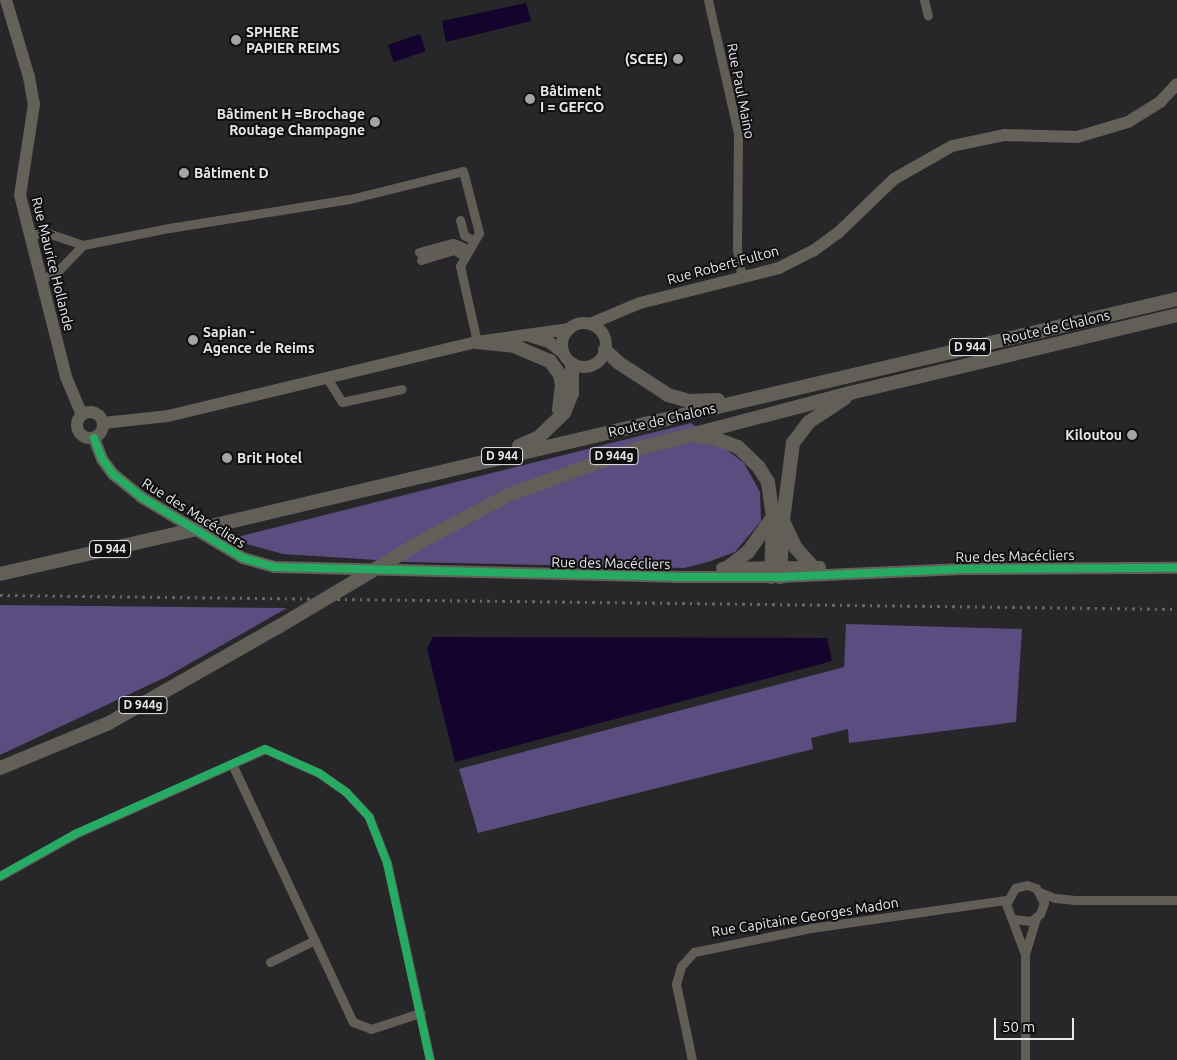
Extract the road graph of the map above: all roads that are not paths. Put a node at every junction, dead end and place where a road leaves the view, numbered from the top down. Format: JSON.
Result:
{"nodes":[{"id":1,"x":6,"y":0,"type":"edge"},
{"id":2,"x":708,"y":0,"type":"edge"},
{"id":3,"x":924,"y":0,"type":"edge"},
{"id":4,"x":928,"y":16,"type":"dead end"},
{"id":5,"x":1177,"y":84,"type":"edge"},
{"id":6,"x":460,"y":220,"type":"dead end"},
{"id":7,"x":29,"y":236,"type":"junction"},
{"id":8,"x":83,"y":245,"type":"junction"},
{"id":9,"x":469,"y":248,"type":"junction"},
{"id":10,"x":420,"y":256,"type":"dead end"},
{"id":11,"x":742,"y":278,"type":"junction"},
{"id":12,"x":41,"y":279,"type":"junction"},
{"id":13,"x":1177,"y":299,"type":"edge"},
{"id":14,"x":1177,"y":315,"type":"edge"},
{"id":15,"x":615,"y":316,"type":"junction"},
{"id":16,"x":590,"y":324,"type":"junction"},
{"id":17,"x":569,"y":329,"type":"junction"},
{"id":18,"x":520,"y":334,"type":"junction"},
{"id":19,"x":477,"y":342,"type":"junction"},
{"id":20,"x":605,"y":345,"type":"junction"},
{"id":21,"x":563,"y":353,"type":"junction"},
{"id":22,"x":572,"y":364,"type":"junction"},
{"id":23,"x":327,"y":378,"type":"junction"},
{"id":24,"x":402,"y":389,"type":"dead end"},
{"id":25,"x":854,"y":392,"type":"junction"},
{"id":26,"x":764,"y":396,"type":"junction"},
{"id":27,"x":82,"y":415,"type":"junction"},
{"id":28,"x":103,"y":423,"type":"junction"},
{"id":29,"x":552,"y":427,"type":"junction"},
{"id":30,"x":688,"y":435,"type":"junction"},
{"id":31,"x":94,"y":438,"type":"junction"},
{"id":32,"x":383,"y":484,"type":"junction"},
{"id":33,"x":778,"y":519,"type":"junction"},
{"id":34,"x":728,"y":567,"type":"junction"},
{"id":35,"x":813,"y":567,"type":"junction"},
{"id":36,"x":1177,"y":568,"type":"edge"},
{"id":37,"x":962,"y":569,"type":"junction"},
{"id":38,"x":776,"y":571,"type":"junction"},
{"id":39,"x":0,"y":574,"type":"edge"},
{"id":40,"x":675,"y":577,"type":"junction"},
{"id":41,"x":232,"y":764,"type":"junction"},
{"id":42,"x":0,"y":768,"type":"edge"},
{"id":43,"x":0,"y":876,"type":"edge"},
{"id":44,"x":1039,"y":892,"type":"junction"},
{"id":45,"x":1006,"y":900,"type":"junction"},
{"id":46,"x":1177,"y":900,"type":"edge"},
{"id":47,"x":1036,"y":918,"type":"junction"},
{"id":48,"x":1014,"y":919,"type":"junction"},
{"id":49,"x":315,"y":940,"type":"junction"},
{"id":50,"x":1025,"y":954,"type":"junction"},
{"id":51,"x":270,"y":962,"type":"dead end"},
{"id":52,"x":420,"y":1013,"type":"junction"},
{"id":53,"x":430,"y":1060,"type":"edge"},
{"id":54,"x":692,"y":1060,"type":"edge"},
{"id":55,"x":1025,"y":1060,"type":"edge"}],
"edges":[{"from":1,"to":7,"type":"street","name":"Rue Maurice Hollande"},
{"from":2,"to":11,"type":"street","name":"Rue Paul Maino"},
{"from":3,"to":4,"type":"street"},
{"from":5,"to":11,"type":"street","name":"Rue Robert Fulton"},
{"from":6,"to":9,"type":"street"},
{"from":7,"to":8,"type":"street"},
{"from":7,"to":12,"type":"street","name":"Rue Maurice Hollande"},
{"from":8,"to":9,"type":"street"},
{"from":8,"to":12,"type":"street"},
{"from":9,"to":10,"type":"street"},
{"from":9,"to":19,"type":"street"},
{"from":11,"to":15,"type":"street","name":"Rue Robert Fulton"},
{"from":12,"to":27,"type":"street","name":"Rue Maurice Hollande"},
{"from":13,"to":26,"type":"main road","name":"Route de Chalons","number":"D 944"},
{"from":14,"to":25,"type":"main road","name":"Route de Chalons","number":"D 944"},
{"from":15,"to":16,"type":"street","name":"Rue Robert Fulton"},
{"from":15,"to":20,"type":"street"},
{"from":16,"to":17,"type":"street"},
{"from":16,"to":20,"type":"street"},
{"from":17,"to":18,"type":"street"},
{"from":17,"to":21,"type":"street"},
{"from":18,"to":19,"type":"street"},
{"from":18,"to":21,"type":"street"},
{"from":19,"to":23,"type":"street"},
{"from":19,"to":29,"type":"main road"},
{"from":20,"to":22,"type":"street"},
{"from":20,"to":26,"type":"main road"},
{"from":21,"to":22,"type":"street"},
{"from":22,"to":29,"type":"main road"},
{"from":23,"to":24,"type":"street"},
{"from":23,"to":28,"type":"street"},
{"from":25,"to":30,"type":"main road","name":"Route de Chalons","number":"D 944"},
{"from":25,"to":33,"type":"main road"},
{"from":26,"to":32,"type":"main road","name":"Route de Chalons","number":"D 944"},
{"from":27,"to":28,"type":"street"},
{"from":27,"to":31,"type":"street"},
{"from":28,"to":31,"type":"street"},
{"from":29,"to":32,"type":"main road"},
{"from":30,"to":33,"type":"main road"},
{"from":30,"to":42,"type":"main road","name":"Route de Chalons","number":"D 944g","bridge":true},
{"from":31,"to":40,"type":"street","name":"Rue des Macécliers"},
{"from":32,"to":39,"type":"main road","name":"Route de Chalons","number":"D 944","bridge":true},
{"from":33,"to":34,"type":"main road"},
{"from":33,"to":35,"type":"main road"},
{"from":33,"to":38,"type":"main road"},
{"from":34,"to":38,"type":"street","name":"Rue des Macécliers"},
{"from":34,"to":40,"type":"street","name":"Rue des Macécliers"},
{"from":35,"to":37,"type":"street","name":"Rue des Macécliers"},
{"from":35,"to":38,"type":"street","name":"Rue des Macécliers"},
{"from":36,"to":37,"type":"street","name":"Rue des Macécliers"},
{"from":37,"to":38,"type":"street","name":"Rue des Macécliers"},
{"from":38,"to":40,"type":"street","name":"Rue des Macécliers"},
{"from":41,"to":43,"type":"street"},
{"from":41,"to":49,"type":"street"},
{"from":41,"to":52,"type":"street"},
{"from":44,"to":45,"type":"street"},
{"from":44,"to":46,"type":"street"},
{"from":44,"to":47,"type":"street"},
{"from":45,"to":48,"type":"street"},
{"from":45,"to":54,"type":"street","name":"Rue Capitaine Georges Madon"},
{"from":47,"to":48,"type":"street"},
{"from":47,"to":50,"type":"street"},
{"from":48,"to":50,"type":"street"},
{"from":49,"to":51,"type":"street"},
{"from":49,"to":52,"type":"street"},
{"from":50,"to":55,"type":"street"},
{"from":52,"to":53,"type":"street"}]}
